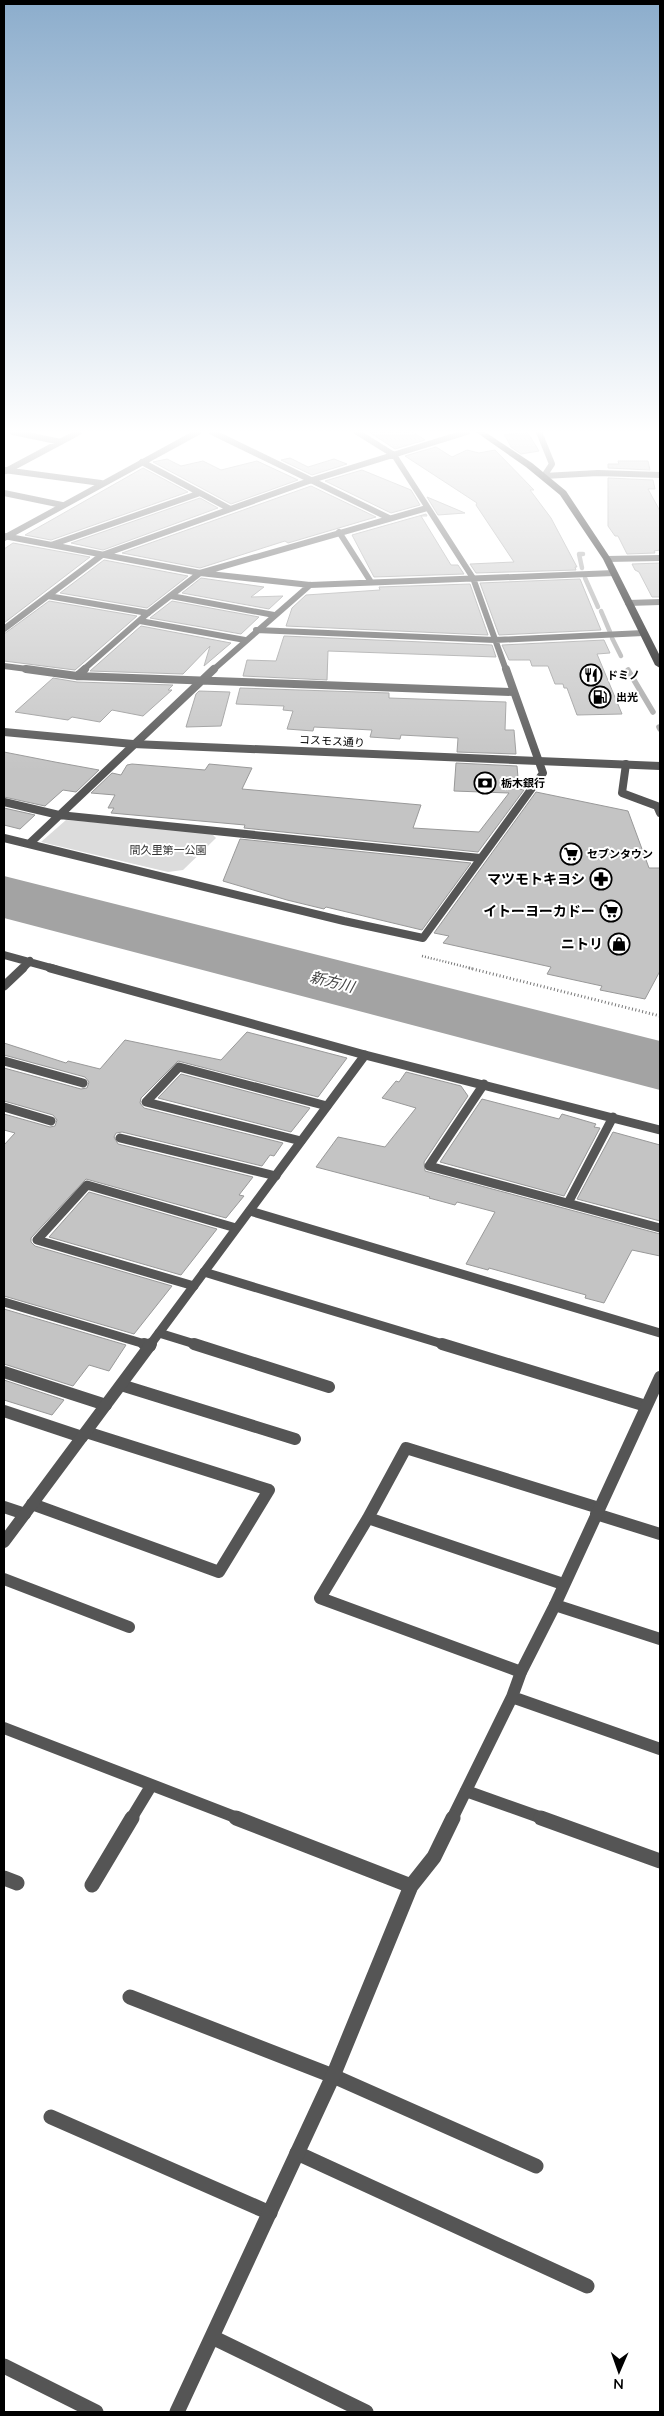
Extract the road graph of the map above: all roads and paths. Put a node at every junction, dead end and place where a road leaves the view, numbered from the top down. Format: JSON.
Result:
{"nodes":[{"id":1,"x":50,"y":545,"type":"edge"},
{"id":2,"x":131,"y":545,"type":"edge"},
{"id":3,"x":296,"y":545,"type":"edge"},
{"id":4,"x":347,"y":545,"type":"edge"},
{"id":5,"x":451,"y":545,"type":"edge"},
{"id":6,"x":598,"y":545,"type":"edge"},
{"id":7,"x":102,"y":555,"type":"junction"},
{"id":8,"x":660,"y":558,"type":"edge"},
{"id":9,"x":607,"y":559,"type":"junction"},
{"id":10,"x":200,"y":573,"type":"junction"},
{"id":11,"x":614,"y":573,"type":"junction"},
{"id":12,"x":472,"y":578,"type":"junction"},
{"id":13,"x":371,"y":582,"type":"junction"},
{"id":14,"x":310,"y":585,"type":"junction"},
{"id":15,"x":48,"y":596,"type":"junction"},
{"id":16,"x":171,"y":596,"type":"junction"},
{"id":17,"x":660,"y":602,"type":"edge"},
{"id":18,"x":628,"y":603,"type":"junction"},
{"id":19,"x":148,"y":613,"type":"junction"},
{"id":20,"x":274,"y":615,"type":"junction"},
{"id":21,"x":140,"y":620,"type":"junction"},
{"id":22,"x":4,"y":629,"type":"edge"},
{"id":23,"x":256,"y":630,"type":"junction"},
{"id":24,"x":643,"y":634,"type":"junction"},
{"id":25,"x":245,"y":640,"type":"junction"},
{"id":26,"x":494,"y":640,"type":"junction"},
{"id":27,"x":660,"y":665,"type":"edge"},
{"id":28,"x":4,"y":666,"type":"edge"},
{"id":29,"x":77,"y":676,"type":"junction"},
{"id":30,"x":202,"y":680,"type":"junction"},
{"id":31,"x":513,"y":692,"type":"junction"},
{"id":32,"x":4,"y":732,"type":"edge"},
{"id":33,"x":133,"y":744,"type":"junction"},
{"id":34,"x":540,"y":762,"type":"junction"},
{"id":35,"x":626,"y":764,"type":"junction"},
{"id":36,"x":660,"y":766,"type":"edge"},
{"id":37,"x":4,"y":802,"type":"edge"},
{"id":38,"x":660,"y":813,"type":"edge"},
{"id":39,"x":59,"y":815,"type":"junction"},
{"id":40,"x":4,"y":838,"type":"edge"},
{"id":41,"x":29,"y":844,"type":"junction"},
{"id":42,"x":159,"y":847,"type":"joint"},
{"id":43,"x":480,"y":858,"type":"junction"},
{"id":44,"x":4,"y":954,"type":"edge"},
{"id":45,"x":420,"y":956,"type":"dead end"},
{"id":46,"x":30,"y":961,"type":"junction"},
{"id":47,"x":4,"y":986,"type":"edge"},
{"id":48,"x":660,"y":1016,"type":"edge"},
{"id":49,"x":365,"y":1055,"type":"junction"},
{"id":50,"x":4,"y":1061,"type":"edge"},
{"id":51,"x":83,"y":1083,"type":"dead end"},
{"id":52,"x":484,"y":1084,"type":"junction"},
{"id":53,"x":327,"y":1106,"type":"junction"},
{"id":54,"x":4,"y":1107,"type":"edge"},
{"id":55,"x":613,"y":1117,"type":"junction"},
{"id":56,"x":51,"y":1121,"type":"dead end"},
{"id":57,"x":660,"y":1130,"type":"edge"},
{"id":58,"x":120,"y":1138,"type":"dead end"},
{"id":59,"x":301,"y":1141,"type":"junction"},
{"id":60,"x":276,"y":1176,"type":"junction"},
{"id":61,"x":568,"y":1203,"type":"junction"},
{"id":62,"x":250,"y":1211,"type":"junction"},
{"id":63,"x":236,"y":1228,"type":"junction"},
{"id":64,"x":660,"y":1228,"type":"edge"},
{"id":65,"x":204,"y":1272,"type":"junction"},
{"id":66,"x":194,"y":1286,"type":"junction"},
{"id":67,"x":4,"y":1302,"type":"edge"},
{"id":68,"x":159,"y":1333,"type":"junction"},
{"id":69,"x":660,"y":1333,"type":"edge"},
{"id":70,"x":150,"y":1346,"type":"junction"},
{"id":71,"x":4,"y":1372,"type":"edge"},
{"id":72,"x":660,"y":1377,"type":"edge"},
{"id":73,"x":121,"y":1385,"type":"junction"},
{"id":74,"x":329,"y":1387,"type":"dead end"},
{"id":75,"x":106,"y":1405,"type":"junction"},
{"id":76,"x":646,"y":1406,"type":"junction"},
{"id":77,"x":4,"y":1411,"type":"edge"},
{"id":78,"x":84,"y":1434,"type":"junction"},
{"id":79,"x":295,"y":1439,"type":"dead end"},
{"id":80,"x":4,"y":1507,"type":"edge"},
{"id":81,"x":29,"y":1509,"type":"junction"},
{"id":82,"x":597,"y":1511,"type":"junction"},
{"id":83,"x":368,"y":1518,"type":"junction"},
{"id":84,"x":660,"y":1534,"type":"edge"},
{"id":85,"x":4,"y":1542,"type":"edge"},
{"id":86,"x":4,"y":1579,"type":"edge"},
{"id":87,"x":563,"y":1584,"type":"junction"},
{"id":88,"x":555,"y":1605,"type":"junction"},
{"id":89,"x":129,"y":1627,"type":"dead end"},
{"id":90,"x":660,"y":1639,"type":"edge"},
{"id":91,"x":521,"y":1672,"type":"junction"},
{"id":92,"x":512,"y":1697,"type":"junction"},
{"id":93,"x":4,"y":1728,"type":"edge"},
{"id":94,"x":660,"y":1749,"type":"edge"},
{"id":95,"x":151,"y":1786,"type":"junction"},
{"id":96,"x":466,"y":1791,"type":"junction"},
{"id":97,"x":660,"y":1860,"type":"edge"},
{"id":98,"x":4,"y":1878,"type":"edge"},
{"id":99,"x":17,"y":1883,"type":"dead end"},
{"id":100,"x":92,"y":1885,"type":"dead end"},
{"id":101,"x":411,"y":1886,"type":"junction"},
{"id":102,"x":130,"y":1997,"type":"dead end"},
{"id":103,"x":333,"y":2076,"type":"junction"},
{"id":104,"x":51,"y":2117,"type":"dead end"},
{"id":105,"x":298,"y":2153,"type":"junction"},
{"id":106,"x":536,"y":2166,"type":"dead end"},
{"id":107,"x":270,"y":2213,"type":"junction"},
{"id":108,"x":587,"y":2286,"type":"dead end"},
{"id":109,"x":212,"y":2337,"type":"junction"},
{"id":110,"x":4,"y":2366,"type":"edge"},
{"id":111,"x":96,"y":2412,"type":"edge"},
{"id":112,"x":177,"y":2412,"type":"edge"},
{"id":113,"x":366,"y":2412,"type":"edge"}],
"edges":[{"from":1,"to":7,"type":"street"},
{"from":2,"to":7,"type":"street"},
{"from":3,"to":10,"type":"street"},
{"from":4,"to":13,"type":"street"},
{"from":5,"to":12,"type":"street"},
{"from":6,"to":9,"type":"highway"},
{"from":7,"to":10,"type":"street"},
{"from":7,"to":15,"type":"street"},
{"from":8,"to":9,"type":"street"},
{"from":9,"to":11,"type":"highway"},
{"from":10,"to":14,"type":"street"},
{"from":10,"to":16,"type":"street"},
{"from":11,"to":12,"type":"street"},
{"from":11,"to":18,"type":"highway"},
{"from":12,"to":13,"type":"street"},
{"from":12,"to":26,"type":"street"},
{"from":13,"to":14,"type":"street"},
{"from":14,"to":20,"type":"street"},
{"from":15,"to":19,"type":"street"},
{"from":15,"to":22,"type":"street"},
{"from":16,"to":19,"type":"street"},
{"from":16,"to":20,"type":"street"},
{"from":17,"to":18,"type":"street"},
{"from":18,"to":24,"type":"highway"},
{"from":19,"to":21,"type":"street"},
{"from":20,"to":23,"type":"street"},
{"from":21,"to":25,"type":"street"},
{"from":21,"to":29,"type":"street"},
{"from":23,"to":25,"type":"street"},
{"from":23,"to":26,"type":"street"},
{"from":24,"to":26,"type":"street"},
{"from":24,"to":27,"type":"highway"},
{"from":25,"to":30,"type":"street"},
{"from":26,"to":31,"type":"street"},
{"from":28,"to":29,"type":"street"},
{"from":29,"to":30,"type":"street"},
{"from":30,"to":31,"type":"street"},
{"from":30,"to":33,"type":"street"},
{"from":31,"to":34,"type":"street"},
{"from":32,"to":33,"type":"street","name":"コスモス通り"},
{"from":33,"to":34,"type":"street","name":"コスモス通り"},
{"from":33,"to":39,"type":"street"},
{"from":34,"to":35,"type":"street","name":"コスモス通り"},
{"from":34,"to":43,"type":"street"},
{"from":35,"to":36,"type":"street","name":"コスモス通り"},
{"from":35,"to":38,"type":"street"},
{"from":37,"to":39,"type":"street"},
{"from":39,"to":41,"type":"street"},
{"from":39,"to":43,"type":"street"},
{"from":40,"to":41,"type":"street"},
{"from":41,"to":43,"type":"street"},
{"from":42,"to":42,"type":"path"},
{"from":44,"to":46,"type":"street"},
{"from":45,"to":48,"type":"path"},
{"from":46,"to":47,"type":"street"},
{"from":46,"to":49,"type":"street"},
{"from":49,"to":52,"type":"street"},
{"from":49,"to":53,"type":"street"},
{"from":50,"to":51,"type":"street"},
{"from":52,"to":55,"type":"street"},
{"from":52,"to":61,"type":"street"},
{"from":53,"to":59,"type":"street"},
{"from":53,"to":59,"type":"street"},
{"from":54,"to":56,"type":"street"},
{"from":55,"to":57,"type":"street"},
{"from":55,"to":61,"type":"street"},
{"from":58,"to":60,"type":"street"},
{"from":59,"to":60,"type":"street"},
{"from":60,"to":62,"type":"street"},
{"from":61,"to":64,"type":"street"},
{"from":62,"to":63,"type":"street"},
{"from":62,"to":69,"type":"street"},
{"from":63,"to":65,"type":"street"},
{"from":63,"to":66,"type":"street"},
{"from":65,"to":66,"type":"street"},
{"from":65,"to":76,"type":"street"},
{"from":66,"to":68,"type":"street"},
{"from":67,"to":70,"type":"street"},
{"from":68,"to":70,"type":"street"},
{"from":68,"to":74,"type":"street"},
{"from":70,"to":73,"type":"street"},
{"from":71,"to":75,"type":"street"},
{"from":72,"to":76,"type":"street"},
{"from":73,"to":75,"type":"street"},
{"from":73,"to":79,"type":"street"},
{"from":75,"to":78,"type":"street"},
{"from":76,"to":82,"type":"street"},
{"from":77,"to":78,"type":"street"},
{"from":78,"to":81,"type":"street"},
{"from":78,"to":81,"type":"street"},
{"from":80,"to":81,"type":"street"},
{"from":81,"to":85,"type":"street"},
{"from":82,"to":83,"type":"street"},
{"from":82,"to":84,"type":"street"},
{"from":82,"to":87,"type":"street"},
{"from":83,"to":87,"type":"street"},
{"from":83,"to":91,"type":"street"},
{"from":86,"to":89,"type":"street"},
{"from":87,"to":88,"type":"street"},
{"from":88,"to":90,"type":"street"},
{"from":88,"to":91,"type":"street"},
{"from":91,"to":92,"type":"street"},
{"from":92,"to":94,"type":"street"},
{"from":92,"to":96,"type":"street"},
{"from":93,"to":95,"type":"street"},
{"from":95,"to":100,"type":"street"},
{"from":95,"to":101,"type":"street"},
{"from":96,"to":97,"type":"street"},
{"from":96,"to":101,"type":"street"},
{"from":98,"to":99,"type":"street"},
{"from":101,"to":103,"type":"street"},
{"from":102,"to":103,"type":"street"},
{"from":103,"to":105,"type":"street"},
{"from":103,"to":106,"type":"street"},
{"from":104,"to":107,"type":"street"},
{"from":105,"to":107,"type":"street"},
{"from":105,"to":108,"type":"street"},
{"from":107,"to":109,"type":"street"},
{"from":109,"to":112,"type":"street"},
{"from":109,"to":113,"type":"street"},
{"from":110,"to":111,"type":"street"}]}
